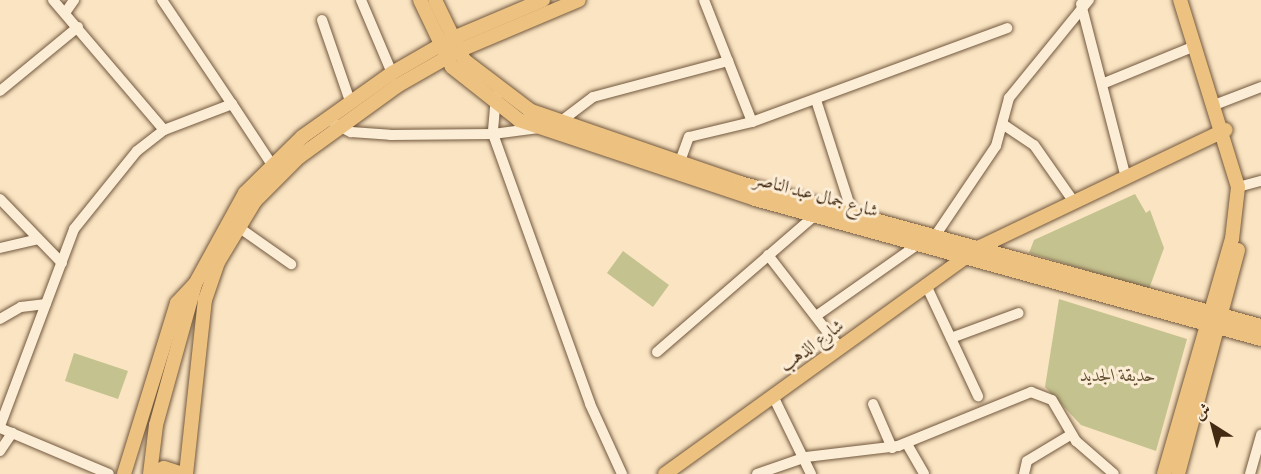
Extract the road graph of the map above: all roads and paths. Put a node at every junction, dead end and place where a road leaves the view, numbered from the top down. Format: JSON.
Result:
{"nodes":[{"id":1,"x":53,"y":0,"type":"edge"},
{"id":2,"x":74,"y":0,"type":"edge"},
{"id":3,"x":162,"y":0,"type":"edge"},
{"id":4,"x":361,"y":0,"type":"edge"},
{"id":5,"x":420,"y":0,"type":"edge"},
{"id":6,"x":435,"y":0,"type":"edge"},
{"id":7,"x":543,"y":0,"type":"edge"},
{"id":8,"x":579,"y":0,"type":"edge"},
{"id":9,"x":704,"y":0,"type":"edge"},
{"id":10,"x":1180,"y":0,"type":"edge"},
{"id":11,"x":1189,"y":0,"type":"edge"},
{"id":12,"x":1084,"y":2,"type":"edge"},
{"id":13,"x":516,"y":5,"type":"edge"},
{"id":14,"x":65,"y":13,"type":"junction"},
{"id":15,"x":322,"y":20,"type":"dead end"},
{"id":16,"x":78,"y":27,"type":"junction"},
{"id":17,"x":1007,"y":28,"type":"dead end"},
{"id":18,"x":1196,"y":46,"type":"junction"},
{"id":19,"x":448,"y":48,"type":"junction"},
{"id":20,"x":728,"y":61,"type":"junction"},
{"id":21,"x":392,"y":73,"type":"junction"},
{"id":22,"x":1102,"y":84,"type":"junction"},
{"id":23,"x":1261,"y":87,"type":"edge"},
{"id":24,"x":0,"y":91,"type":"edge"},
{"id":25,"x":498,"y":91,"type":"junction"},
{"id":26,"x":816,"y":100,"type":"junction"},
{"id":27,"x":351,"y":101,"type":"junction"},
{"id":28,"x":1220,"y":103,"type":"junction"},
{"id":29,"x":232,"y":104,"type":"junction"},
{"id":30,"x":494,"y":105,"type":"junction"},
{"id":31,"x":334,"y":122,"type":"junction"},
{"id":32,"x":560,"y":122,"type":"junction"},
{"id":33,"x":752,"y":122,"type":"junction"},
{"id":34,"x":1004,"y":125,"type":"junction"},
{"id":35,"x":539,"y":128,"type":"junction"},
{"id":36,"x":164,"y":130,"type":"junction"},
{"id":37,"x":1225,"y":130,"type":"junction"},
{"id":38,"x":494,"y":134,"type":"junction"},
{"id":39,"x":679,"y":164,"type":"junction"},
{"id":40,"x":275,"y":169,"type":"junction"},
{"id":41,"x":1126,"y":178,"type":"junction"},
{"id":42,"x":1261,"y":181,"type":"edge"},
{"id":43,"x":1242,"y":187,"type":"junction"},
{"id":44,"x":0,"y":199,"type":"edge"},
{"id":45,"x":1074,"y":202,"type":"junction"},
{"id":46,"x":814,"y":215,"type":"junction"},
{"id":47,"x":853,"y":215,"type":"junction"},
{"id":48,"x":232,"y":223,"type":"junction"},
{"id":49,"x":1022,"y":228,"type":"junction"},
{"id":50,"x":934,"y":236,"type":"junction"},
{"id":51,"x":36,"y":240,"type":"junction"},
{"id":52,"x":920,"y":243,"type":"junction"},
{"id":53,"x":980,"y":247,"type":"junction"},
{"id":54,"x":0,"y":248,"type":"edge"},
{"id":55,"x":768,"y":255,"type":"junction"},
{"id":56,"x":968,"y":256,"type":"junction"},
{"id":57,"x":1024,"y":258,"type":"junction"},
{"id":58,"x":62,"y":262,"type":"junction"},
{"id":59,"x":291,"y":264,"type":"dead end"},
{"id":60,"x":195,"y":284,"type":"junction"},
{"id":61,"x":926,"y":285,"type":"junction"},
{"id":62,"x":46,"y":304,"type":"junction"},
{"id":63,"x":1019,"y":313,"type":"dead end"},
{"id":64,"x":816,"y":316,"type":"junction"},
{"id":65,"x":0,"y":318,"type":"edge"},
{"id":66,"x":1213,"y":320,"type":"junction"},
{"id":67,"x":1261,"y":326,"type":"edge"},
{"id":68,"x":951,"y":338,"type":"junction"},
{"id":69,"x":1261,"y":339,"type":"edge"},
{"id":70,"x":840,"y":348,"type":"junction"},
{"id":71,"x":657,"y":352,"type":"dead end"},
{"id":72,"x":773,"y":396,"type":"junction"},
{"id":73,"x":978,"y":396,"type":"dead end"},
{"id":74,"x":873,"y":404,"type":"dead end"},
{"id":75,"x":0,"y":427,"type":"edge"},
{"id":76,"x":12,"y":433,"type":"junction"},
{"id":77,"x":1071,"y":434,"type":"junction"},
{"id":78,"x":1261,"y":435,"type":"edge"},
{"id":79,"x":907,"y":444,"type":"junction"},
{"id":80,"x":892,"y":448,"type":"junction"},
{"id":81,"x":0,"y":451,"type":"edge"},
{"id":82,"x":806,"y":457,"type":"junction"},
{"id":83,"x":109,"y":474,"type":"edge"},
{"id":84,"x":124,"y":474,"type":"edge"},
{"id":85,"x":151,"y":474,"type":"edge"},
{"id":86,"x":184,"y":474,"type":"edge"},
{"id":87,"x":622,"y":474,"type":"edge"},
{"id":88,"x":665,"y":474,"type":"edge"},
{"id":89,"x":757,"y":474,"type":"edge"},
{"id":90,"x":811,"y":474,"type":"edge"},
{"id":91,"x":924,"y":474,"type":"edge"},
{"id":92,"x":1024,"y":474,"type":"edge"},
{"id":93,"x":1114,"y":474,"type":"edge"},
{"id":94,"x":1164,"y":474,"type":"edge"},
{"id":95,"x":1178,"y":474,"type":"edge"},
{"id":96,"x":1250,"y":474,"type":"edge"}],
"edges":[{"from":1,"to":14,"type":"street"},
{"from":2,"to":14,"type":"street"},
{"from":3,"to":29,"type":"street"},
{"from":4,"to":21,"type":"street"},
{"from":5,"to":19,"type":"main road","name":"شارع جمال عبد الناصر"},
{"from":6,"to":19,"type":"main road","name":"شارع جمال عبد الناصر"},
{"from":7,"to":13,"type":"main road"},
{"from":8,"to":19,"type":"main road"},
{"from":9,"to":20,"type":"street"},
{"from":10,"to":18,"type":"main road"},
{"from":11,"to":28,"type":"main road"},
{"from":12,"to":22,"type":"street"},
{"from":12,"to":34,"type":"street"},
{"from":13,"to":19,"type":"main road"},
{"from":14,"to":16,"type":"street"},
{"from":15,"to":27,"type":"street"},
{"from":16,"to":24,"type":"street"},
{"from":16,"to":36,"type":"street"},
{"from":17,"to":26,"type":"street"},
{"from":18,"to":22,"type":"street"},
{"from":18,"to":28,"type":"main road"},
{"from":19,"to":21,"type":"main road"},
{"from":19,"to":25,"type":"main road","name":"شارع جمال عبد الناصر"},
{"from":19,"to":30,"type":"main road","name":"شارع جمال عبد الناصر"},
{"from":19,"to":31,"type":"main road"},
{"from":20,"to":32,"type":"street"},
{"from":20,"to":33,"type":"street"},
{"from":21,"to":27,"type":"main road"},
{"from":22,"to":41,"type":"street"},
{"from":23,"to":28,"type":"street"},
{"from":25,"to":30,"type":"street"},
{"from":25,"to":32,"type":"main road","name":"شارع جمال عبد الناصر"},
{"from":26,"to":33,"type":"street"},
{"from":26,"to":47,"type":"street"},
{"from":27,"to":31,"type":"main road"},
{"from":28,"to":37,"type":"main road"},
{"from":28,"to":43,"type":"main road"},
{"from":29,"to":36,"type":"street"},
{"from":29,"to":40,"type":"street"},
{"from":30,"to":35,"type":"main road","name":"شارع جمال عبد الناصر"},
{"from":30,"to":38,"type":"street"},
{"from":31,"to":38,"type":"street"},
{"from":31,"to":40,"type":"main road"},
{"from":32,"to":39,"type":"main road","name":"شارع جمال عبد الناصر"},
{"from":33,"to":39,"type":"street"},
{"from":34,"to":45,"type":"street"},
{"from":34,"to":50,"type":"street"},
{"from":35,"to":38,"type":"street"},
{"from":35,"to":46,"type":"main road","name":"شارع جمال عبد الناصر"},
{"from":36,"to":58,"type":"street"},
{"from":37,"to":41,"type":"main road","name":"شارع الذهب"},
{"from":37,"to":43,"type":"main road"},
{"from":38,"to":87,"type":"street"},
{"from":39,"to":47,"type":"main road","name":"شارع جمال عبد الناصر"},
{"from":40,"to":48,"type":"main road"},
{"from":41,"to":45,"type":"main road","name":"شارع الذهب"},
{"from":42,"to":43,"type":"street"},
{"from":43,"to":66,"type":"main road"},
{"from":43,"to":66,"type":"main road"},
{"from":44,"to":51,"type":"street"},
{"from":45,"to":49,"type":"main road","name":"شارع الذهب"},
{"from":46,"to":52,"type":"main road","name":"شارع جمال عبد الناصر"},
{"from":46,"to":55,"type":"street"},
{"from":47,"to":50,"type":"main road","name":"شارع جمال عبد الناصر"},
{"from":48,"to":59,"type":"street"},
{"from":48,"to":60,"type":"main road"},
{"from":48,"to":86,"type":"main road"},
{"from":49,"to":53,"type":"main road","name":"شارع الذهب"},
{"from":49,"to":57,"type":"main road"},
{"from":50,"to":53,"type":"main road","name":"شارع جمال عبد الناصر"},
{"from":51,"to":54,"type":"street"},
{"from":51,"to":58,"type":"street"},
{"from":52,"to":56,"type":"main road","name":"شارع جمال عبد الناصر"},
{"from":52,"to":64,"type":"street"},
{"from":53,"to":56,"type":"main road","name":"شارع الذهب"},
{"from":53,"to":57,"type":"main road","name":"شارع جمال عبد الناصر"},
{"from":55,"to":64,"type":"street"},
{"from":55,"to":71,"type":"street"},
{"from":56,"to":61,"type":"main road","name":"شارع الذهب"},
{"from":56,"to":66,"type":"main road","name":"شارع جمال عبد الناصر"},
{"from":57,"to":66,"type":"main road","name":"شارع جمال عبد الناصر"},
{"from":58,"to":62,"type":"street"},
{"from":60,"to":84,"type":"main road"},
{"from":60,"to":85,"type":"main road"},
{"from":61,"to":68,"type":"street"},
{"from":61,"to":70,"type":"main road","name":"شارع الذهب"},
{"from":62,"to":65,"type":"street"},
{"from":62,"to":75,"type":"street"},
{"from":63,"to":68,"type":"street"},
{"from":64,"to":70,"type":"street"},
{"from":66,"to":67,"type":"main road","name":"شارع جمال عبد الناصر"},
{"from":66,"to":69,"type":"main road","name":"شارع جمال عبد الناصر"},
{"from":66,"to":94,"type":"main road"},
{"from":66,"to":95,"type":"main road"},
{"from":68,"to":73,"type":"street"},
{"from":70,"to":72,"type":"main road","name":"شارع الذهب"},
{"from":72,"to":82,"type":"street"},
{"from":72,"to":88,"type":"main road","name":"شارع الذهب"},
{"from":74,"to":80,"type":"street"},
{"from":75,"to":76,"type":"street"},
{"from":76,"to":81,"type":"street"},
{"from":76,"to":83,"type":"street"},
{"from":77,"to":79,"type":"street"},
{"from":77,"to":92,"type":"street"},
{"from":77,"to":93,"type":"street"},
{"from":78,"to":96,"type":"street"},
{"from":79,"to":80,"type":"street"},
{"from":79,"to":91,"type":"street"},
{"from":80,"to":82,"type":"street"},
{"from":82,"to":89,"type":"street"},
{"from":82,"to":90,"type":"street"},
{"from":85,"to":86,"type":"main road"}]}
